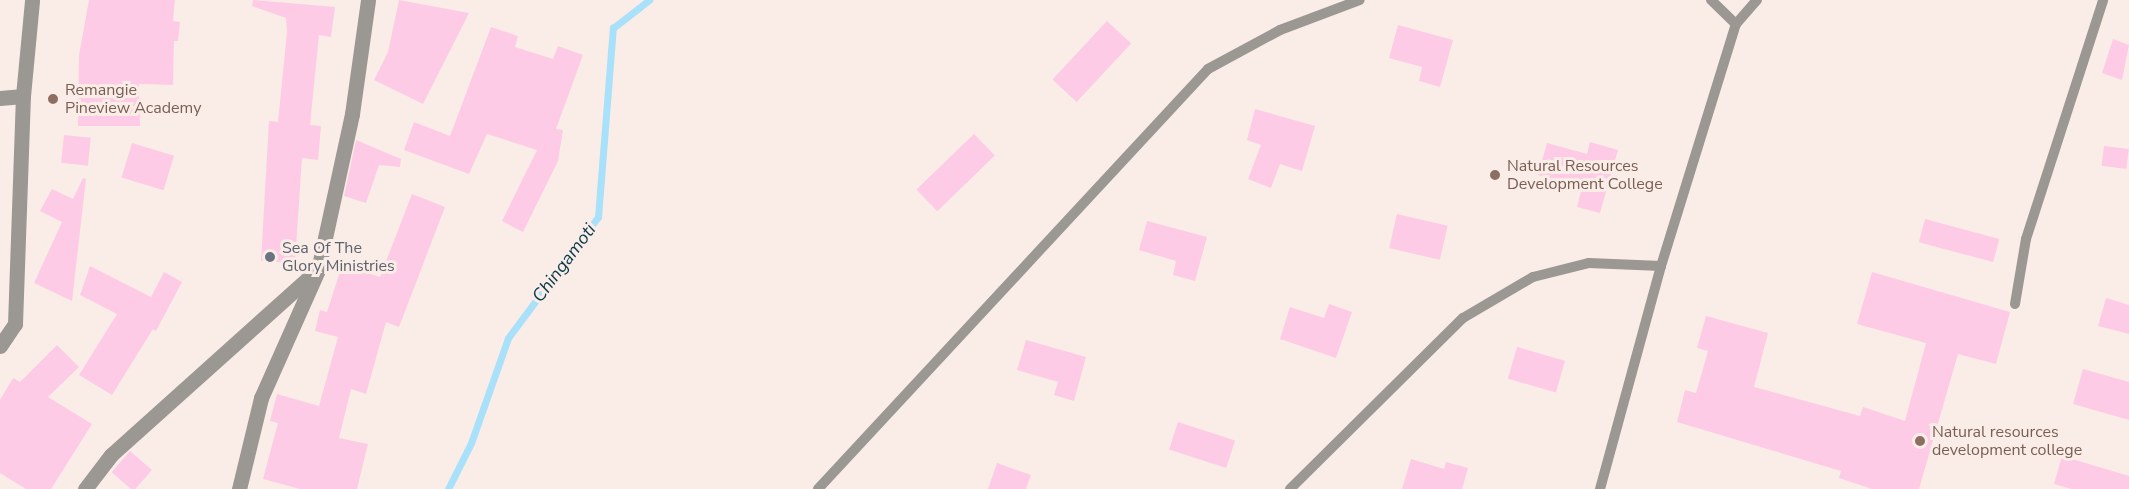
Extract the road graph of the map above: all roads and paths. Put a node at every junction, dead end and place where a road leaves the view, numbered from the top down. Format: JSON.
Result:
{"nodes":[{"id":1,"x":32,"y":0,"type":"edge"},
{"id":2,"x":368,"y":0,"type":"edge"},
{"id":3,"x":1360,"y":0,"type":"edge"},
{"id":4,"x":1710,"y":0,"type":"edge"},
{"id":5,"x":1757,"y":0,"type":"edge"},
{"id":6,"x":2103,"y":0,"type":"edge"},
{"id":7,"x":1736,"y":24,"type":"junction"},
{"id":8,"x":23,"y":96,"type":"junction"},
{"id":9,"x":0,"y":98,"type":"edge"},
{"id":10,"x":1661,"y":266,"type":"junction"},
{"id":11,"x":318,"y":270,"type":"junction"},
{"id":12,"x":2015,"y":304,"type":"dead end"},
{"id":13,"x":0,"y":346,"type":"edge"},
{"id":14,"x":85,"y":489,"type":"edge"},
{"id":15,"x":239,"y":489,"type":"edge"},
{"id":16,"x":818,"y":489,"type":"edge"},
{"id":17,"x":1290,"y":489,"type":"edge"},
{"id":18,"x":1600,"y":489,"type":"edge"}],
"edges":[{"from":1,"to":8,"type":"street"},
{"from":2,"to":11,"type":"street"},
{"from":3,"to":16,"type":"lane"},
{"from":4,"to":7,"type":"lane"},
{"from":5,"to":7,"type":"lane"},
{"from":6,"to":12,"type":"lane"},
{"from":7,"to":10,"type":"lane"},
{"from":8,"to":9,"type":"street"},
{"from":8,"to":13,"type":"street"},
{"from":10,"to":17,"type":"lane"},
{"from":10,"to":18,"type":"lane"},
{"from":11,"to":14,"type":"street"},
{"from":11,"to":15,"type":"street"}]}
